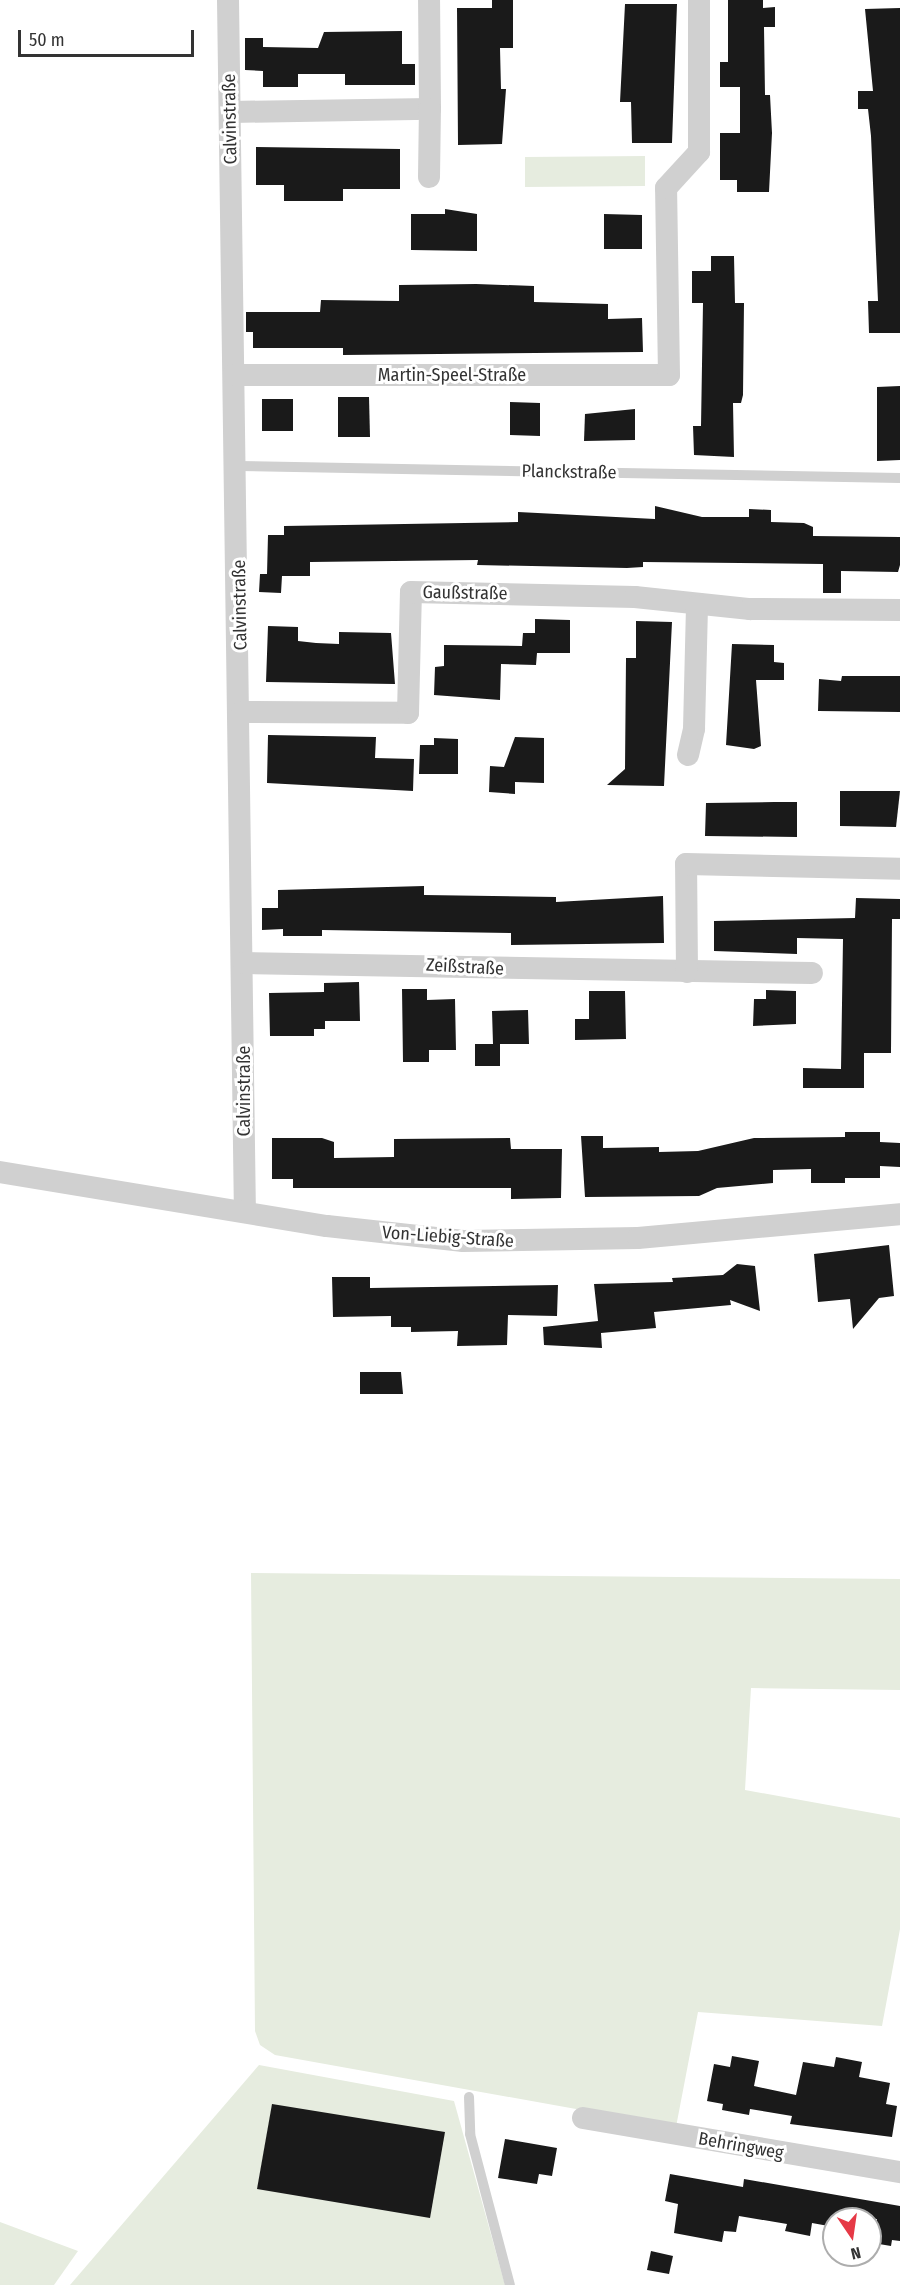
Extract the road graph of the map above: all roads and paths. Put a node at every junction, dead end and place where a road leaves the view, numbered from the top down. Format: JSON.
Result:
{"nodes":[{"id":1,"x":228,"y":0,"type":"edge"},
{"id":2,"x":429,"y":0,"type":"edge"},
{"id":3,"x":699,"y":0,"type":"edge"},
{"id":4,"x":430,"y":109,"type":"junction"},
{"id":5,"x":231,"y":112,"type":"junction"},
{"id":6,"x":429,"y":177,"type":"dead end"},
{"id":7,"x":234,"y":375,"type":"junction"},
{"id":8,"x":238,"y":466,"type":"junction"},
{"id":9,"x":900,"y":478,"type":"edge"},
{"id":10,"x":697,"y":606,"type":"junction"},
{"id":11,"x":900,"y":610,"type":"edge"},
{"id":12,"x":242,"y":712,"type":"junction"},
{"id":13,"x":688,"y":755,"type":"dead end"},
{"id":14,"x":900,"y":869,"type":"edge"},
{"id":15,"x":244,"y":963,"type":"junction"},
{"id":16,"x":687,"y":972,"type":"junction"},
{"id":17,"x":812,"y":973,"type":"dead end"},
{"id":18,"x":0,"y":1172,"type":"edge"},
{"id":19,"x":245,"y":1211,"type":"junction"},
{"id":20,"x":900,"y":1214,"type":"edge"},
{"id":21,"x":469,"y":2097,"type":"dead end"},
{"id":22,"x":583,"y":2118,"type":"dead end"},
{"id":23,"x":900,"y":2172,"type":"edge"},
{"id":24,"x":510,"y":2285,"type":"edge"}],
"edges":[{"from":1,"to":5,"type":"street","name":"Calvinstraße"},
{"from":2,"to":4,"type":"street"},
{"from":3,"to":7,"type":"street","name":"Martin-Speel-Straße"},
{"from":4,"to":5,"type":"street"},
{"from":4,"to":6,"type":"street"},
{"from":5,"to":7,"type":"street","name":"Calvinstraße"},
{"from":7,"to":8,"type":"street","name":"Calvinstraße"},
{"from":8,"to":9,"type":"lane","name":"Planckstraße"},
{"from":8,"to":12,"type":"street","name":"Calvinstraße"},
{"from":10,"to":11,"type":"street","name":"Gaußstraße"},
{"from":10,"to":12,"type":"street","name":"Gaußstraße"},
{"from":10,"to":13,"type":"street"},
{"from":12,"to":15,"type":"street","name":"Calvinstraße"},
{"from":14,"to":16,"type":"street"},
{"from":15,"to":16,"type":"street","name":"Zeißstraße"},
{"from":15,"to":19,"type":"street","name":"Calvinstraße"},
{"from":16,"to":17,"type":"street","name":"Zeißstraße"},
{"from":18,"to":19,"type":"street","name":"Von-Liebig-Straße"},
{"from":19,"to":20,"type":"street","name":"Von-Liebig-Straße"},
{"from":21,"to":24,"type":"lane"},
{"from":22,"to":23,"type":"street","name":"Behringweg"}]}
